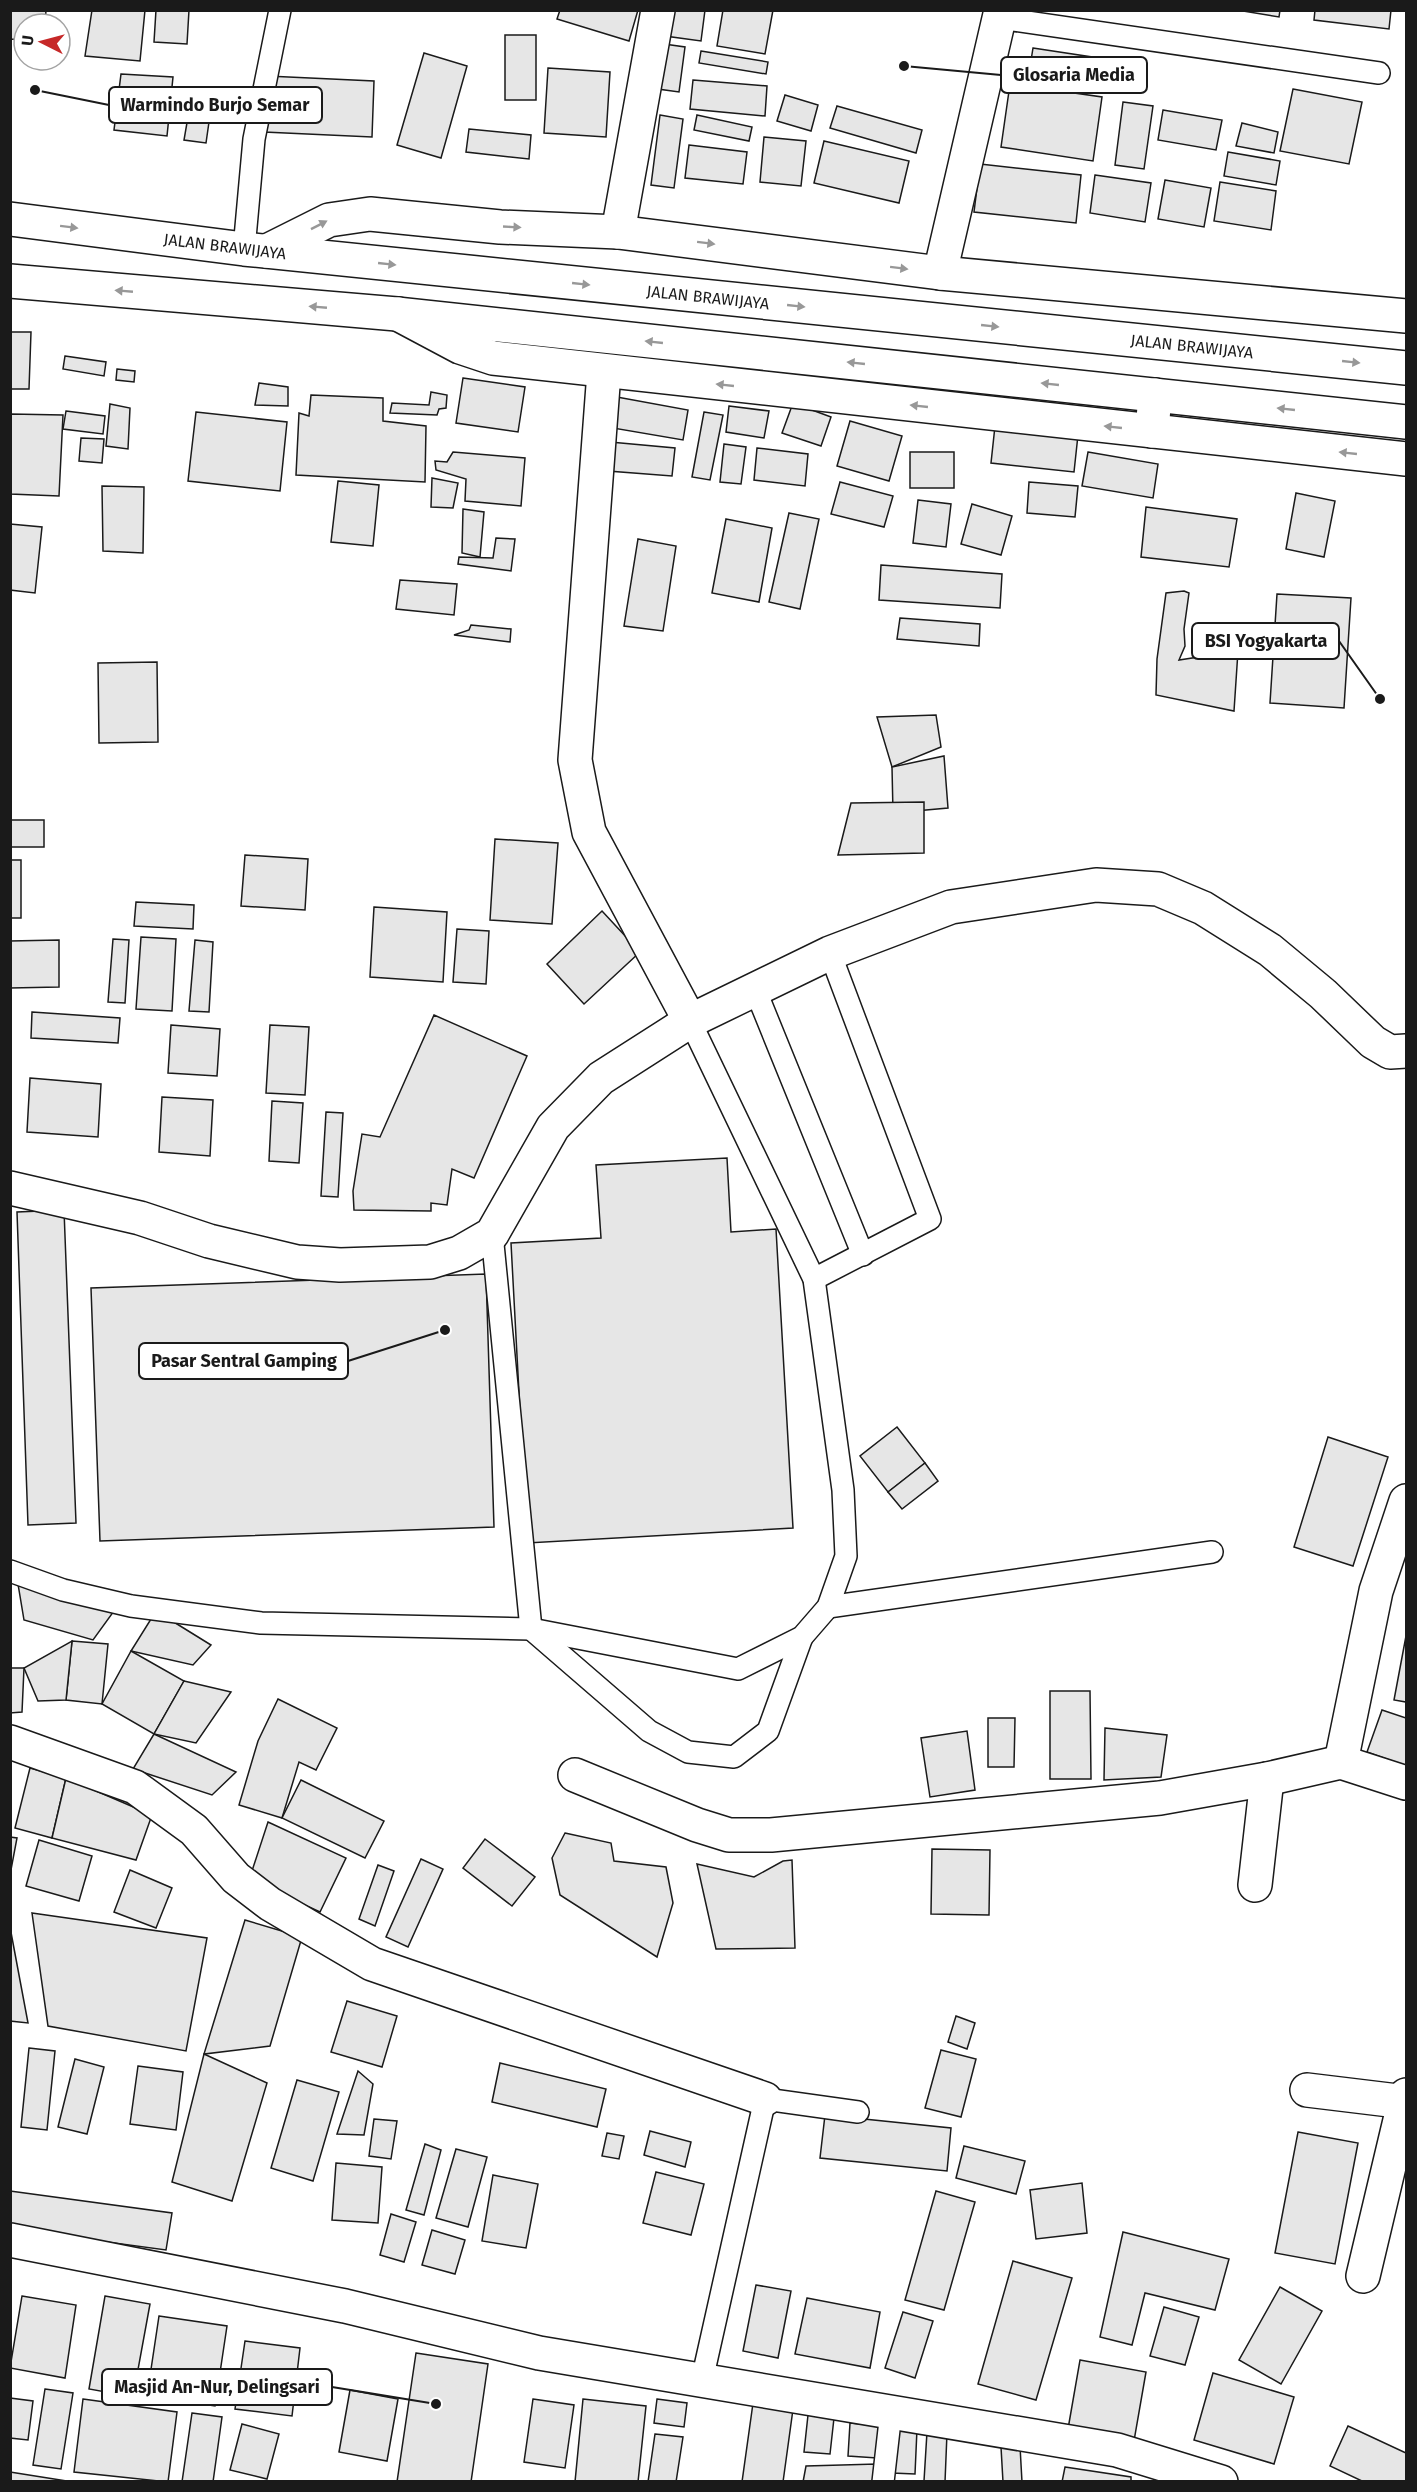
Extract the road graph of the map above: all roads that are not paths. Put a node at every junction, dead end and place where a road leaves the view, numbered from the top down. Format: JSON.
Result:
{"nodes":[{"id":1,"x":280,"y":10,"type":"edge"},
{"id":2,"x":658,"y":10,"type":"edge"},
{"id":3,"x":1000,"y":14,"type":"edge"},
{"id":4,"x":1379,"y":74,"type":"dead end"},
{"id":5,"x":10,"y":219,"type":"edge"},
{"id":6,"x":618,"y":232,"type":"junction"},
{"id":7,"x":256,"y":250,"type":"junction"},
{"id":8,"x":940,"y":273,"type":"junction"},
{"id":9,"x":10,"y":281,"type":"edge"},
{"id":10,"x":738,"y":300,"type":"junction"},
{"id":11,"x":397,"y":314,"type":"junction"},
{"id":12,"x":1407,"y":316,"type":"edge"},
{"id":13,"x":733,"y":350,"type":"junction"},
{"id":14,"x":1407,"y":368,"type":"edge"},
{"id":15,"x":604,"y":372,"type":"junction"},
{"id":16,"x":1155,"y":395,"type":"junction"},
{"id":17,"x":1407,"y":422,"type":"edge"},
{"id":18,"x":1152,"y":431,"type":"junction"},
{"id":19,"x":1407,"y":459,"type":"edge"},
{"id":20,"x":830,"y":953,"type":"junction"},
{"id":21,"x":755,"y":989,"type":"junction"},
{"id":22,"x":690,"y":1021,"type":"junction"},
{"id":23,"x":1407,"y":1051,"type":"edge"},
{"id":24,"x":10,"y":1188,"type":"edge"},
{"id":25,"x":492,"y":1234,"type":"junction"},
{"id":26,"x":863,"y":1255,"type":"junction"},
{"id":27,"x":814,"y":1279,"type":"junction"},
{"id":28,"x":1407,"y":1501,"type":"edge"},
{"id":29,"x":1212,"y":1552,"type":"dead end"},
{"id":30,"x":10,"y":1571,"type":"edge"},
{"id":31,"x":828,"y":1608,"type":"junction"},
{"id":32,"x":531,"y":1629,"type":"junction"},
{"id":33,"x":802,"y":1637,"type":"junction"},
{"id":34,"x":10,"y":1742,"type":"edge"},
{"id":35,"x":1341,"y":1762,"type":"junction"},
{"id":36,"x":575,"y":1775,"type":"dead end"},
{"id":37,"x":1268,"y":1779,"type":"junction"},
{"id":38,"x":1407,"y":1783,"type":"edge"},
{"id":39,"x":1255,"y":1885,"type":"dead end"},
{"id":40,"x":1307,"y":2090,"type":"dead end"},
{"id":41,"x":765,"y":2099,"type":"junction"},
{"id":42,"x":1406,"y":2099,"type":"edge"},
{"id":43,"x":858,"y":2112,"type":"dead end"},
{"id":44,"x":10,"y":2240,"type":"edge"},
{"id":45,"x":1363,"y":2276,"type":"dead end"},
{"id":46,"x":702,"y":2380,"type":"junction"},
{"id":47,"x":891,"y":2412,"type":"junction"},
{"id":48,"x":883,"y":2481,"type":"edge"},
{"id":49,"x":1221,"y":2481,"type":"edge"}],
"edges":[{"from":1,"to":7,"type":"lane"},
{"from":2,"to":6,"type":"main road"},
{"from":3,"to":4,"type":"lane"},
{"from":3,"to":8,"type":"main road"},
{"from":5,"to":7,"type":"main road","name":"JALAN BRAWIJAYA","one_way":true},
{"from":7,"to":6,"type":"main road","one_way":true},
{"from":6,"to":8,"type":"main road","one_way":true},
{"from":7,"to":10,"type":"main road","name":"JALAN BRAWIJAYA","one_way":true},
{"from":8,"to":12,"type":"main road"},
{"from":11,"to":9,"type":"main road","one_way":true},
{"from":10,"to":13,"type":"main road"},
{"from":10,"to":14,"type":"main road","name":"JALAN BRAWIJAYA","one_way":true},
{"from":13,"to":11,"type":"main road","one_way":true},
{"from":11,"to":15,"type":"main road"},
{"from":16,"to":13,"type":"main road","one_way":true},
{"from":18,"to":15,"type":"main road","one_way":true},
{"from":15,"to":22,"type":"main road"},
{"from":17,"to":16,"type":"main road","one_way":true},
{"from":16,"to":18,"type":"main road"},
{"from":19,"to":18,"type":"main road","one_way":true},
{"from":20,"to":21,"type":"main road"},
{"from":20,"to":23,"type":"main road"},
{"from":20,"to":26,"type":"lane"},
{"from":21,"to":22,"type":"main road"},
{"from":21,"to":26,"type":"lane"},
{"from":22,"to":25,"type":"main road"},
{"from":22,"to":27,"type":"lane"},
{"from":24,"to":25,"type":"main road"},
{"from":25,"to":32,"type":"lane"},
{"from":26,"to":27,"type":"lane"},
{"from":27,"to":31,"type":"lane"},
{"from":28,"to":35,"type":"main road"},
{"from":29,"to":31,"type":"lane"},
{"from":30,"to":32,"type":"lane"},
{"from":31,"to":33,"type":"lane"},
{"from":32,"to":33,"type":"lane"},
{"from":32,"to":33,"type":"lane"},
{"from":34,"to":41,"type":"main road"},
{"from":35,"to":37,"type":"main road"},
{"from":35,"to":38,"type":"main road"},
{"from":36,"to":37,"type":"main road"},
{"from":37,"to":39,"type":"main road"},
{"from":40,"to":42,"type":"main road"},
{"from":41,"to":43,"type":"lane"},
{"from":41,"to":46,"type":"lane"},
{"from":42,"to":45,"type":"main road"},
{"from":44,"to":46,"type":"main road"},
{"from":46,"to":47,"type":"main road"},
{"from":47,"to":48,"type":"lane"},
{"from":47,"to":49,"type":"main road"}]}
